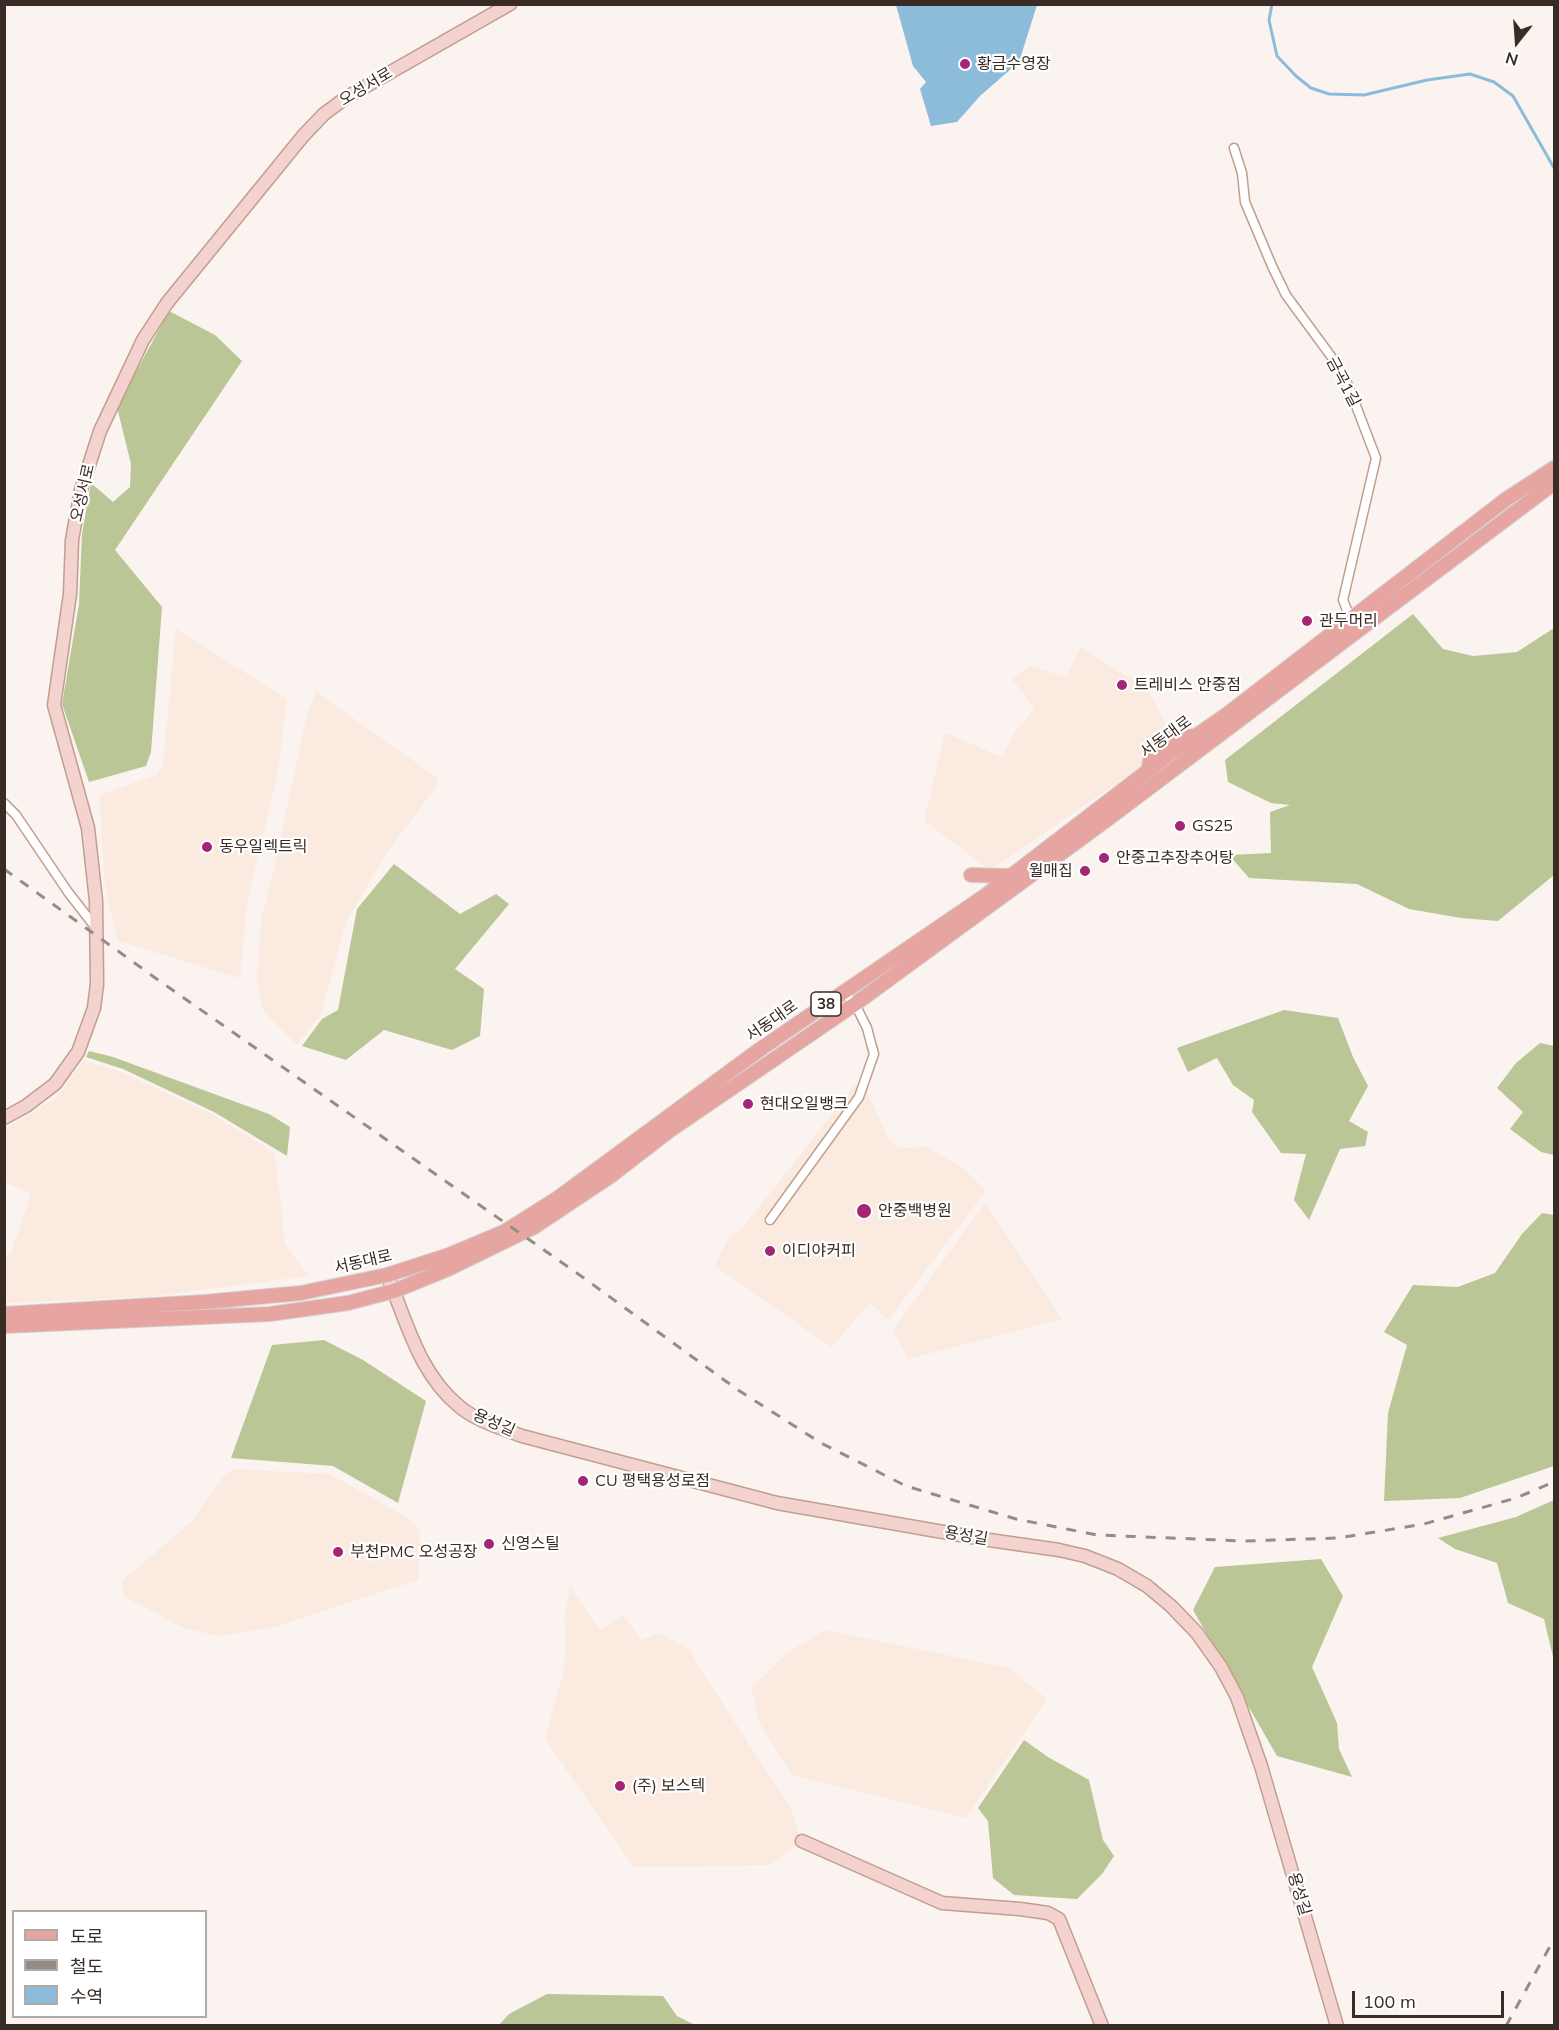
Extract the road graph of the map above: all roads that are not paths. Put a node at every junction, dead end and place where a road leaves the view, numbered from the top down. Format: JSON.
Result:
{"nodes":[{"id":1,"x":510,"y":4,"type":"edge"},
{"id":2,"x":1234,"y":148,"type":"dead end"},
{"id":3,"x":1554,"y":468,"type":"edge"},
{"id":4,"x":1554,"y":483,"type":"edge"},
{"id":5,"x":1357,"y":621,"type":"junction"},
{"id":6,"x":4,"y":803,"type":"edge"},
{"id":7,"x":971,"y":875,"type":"dead end"},
{"id":8,"x":1010,"y":876,"type":"junction"},
{"id":9,"x":96,"y":928,"type":"junction"},
{"id":10,"x":843,"y":992,"type":"junction"},
{"id":11,"x":855,"y":1004,"type":"junction"},
{"id":12,"x":4,"y":1118,"type":"edge"},
{"id":13,"x":770,"y":1220,"type":"dead end"},
{"id":14,"x":387,"y":1275,"type":"junction"},
{"id":15,"x":394,"y":1291,"type":"junction"},
{"id":16,"x":4,"y":1314,"type":"edge"},
{"id":17,"x":4,"y":1326,"type":"edge"},
{"id":18,"x":802,"y":1841,"type":"dead end"},
{"id":19,"x":1102,"y":2025,"type":"edge"},
{"id":20,"x":1337,"y":2025,"type":"edge"}],
"edges":[{"from":1,"to":9,"type":"street","name":"오성서로"},
{"from":2,"to":5,"type":"street","name":"금곡1길"},
{"from":3,"to":5,"type":"main road","name":"서동대로","number":"38"},
{"from":4,"to":5,"type":"main road","name":"서동대로","number":"38"},
{"from":5,"to":8,"type":"main road","name":"서동대로","number":"38"},
{"from":5,"to":11,"type":"main road","name":"서동대로","number":"38"},
{"from":6,"to":9,"type":"street"},
{"from":7,"to":8,"type":"main road"},
{"from":8,"to":10,"type":"main road","name":"서동대로","number":"38"},
{"from":9,"to":12,"type":"street","name":"오성서로"},
{"from":10,"to":11,"type":"street"},
{"from":10,"to":14,"type":"main road","name":"서동대로","number":"38"},
{"from":11,"to":13,"type":"street"},
{"from":11,"to":15,"type":"main road","name":"서동대로","number":"38"},
{"from":14,"to":15,"type":"street","name":"용성길"},
{"from":14,"to":16,"type":"main road","name":"서동대로","number":"38"},
{"from":15,"to":17,"type":"main road","name":"서동대로","number":"38"},
{"from":15,"to":20,"type":"street","name":"용성길"},
{"from":18,"to":19,"type":"street"}]}
